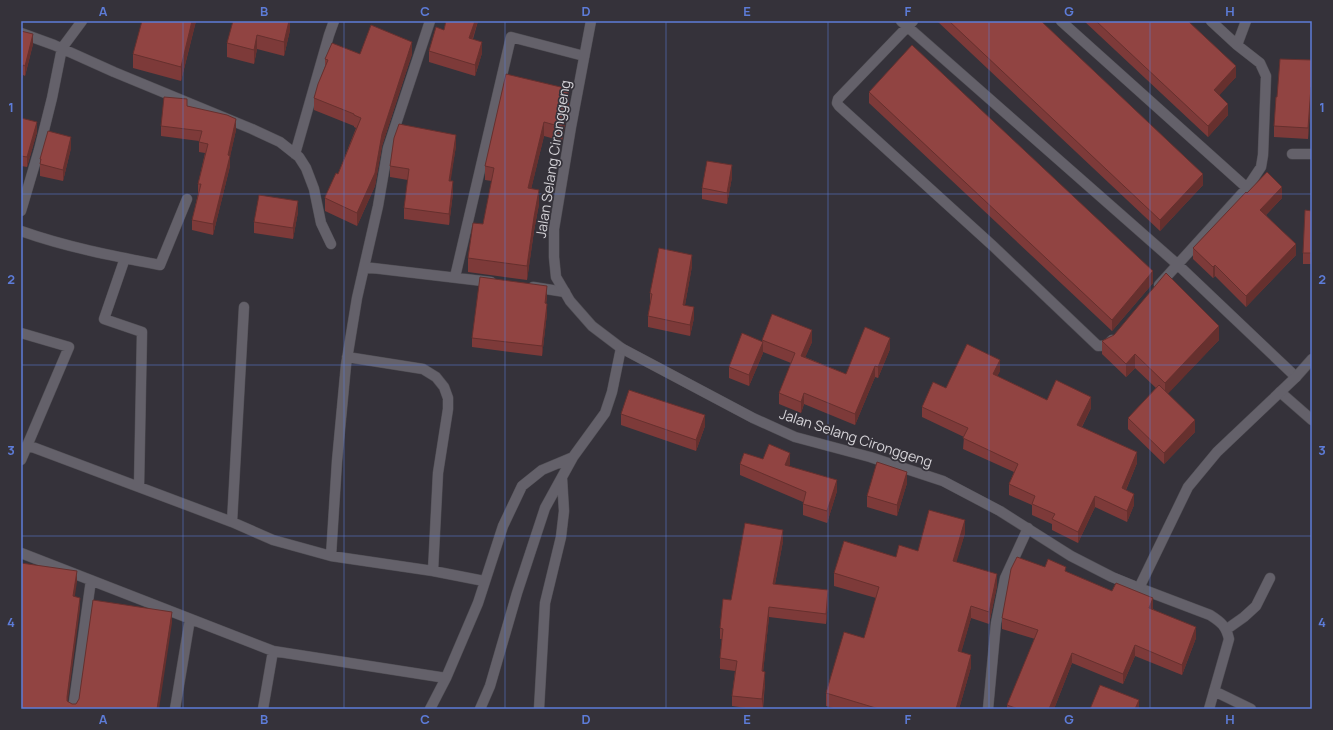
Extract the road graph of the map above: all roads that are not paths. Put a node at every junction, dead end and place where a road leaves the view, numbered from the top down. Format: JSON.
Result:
{"nodes":[{"id":1,"x":82,"y":21,"type":"edge"},
{"id":2,"x":334,"y":21,"type":"edge"},
{"id":3,"x":430,"y":21,"type":"edge"},
{"id":4,"x":591,"y":21,"type":"edge"},
{"id":5,"x":1061,"y":21,"type":"edge"},
{"id":6,"x":1211,"y":21,"type":"edge"},
{"id":7,"x":1246,"y":21,"type":"edge"},
{"id":8,"x":907,"y":23,"type":"edge"},
{"id":9,"x":21,"y":33,"type":"edge"},
{"id":10,"x":1236,"y":45,"type":"junction"},
{"id":11,"x":62,"y":48,"type":"junction"},
{"id":12,"x":584,"y":56,"type":"junction"},
{"id":13,"x":295,"y":154,"type":"junction"},
{"id":14,"x":1292,"y":154,"type":"dead end"},
{"id":15,"x":1312,"y":154,"type":"edge"},
{"id":16,"x":1247,"y":188,"type":"junction"},
{"id":17,"x":187,"y":198,"type":"dead end"},
{"id":18,"x":21,"y":211,"type":"edge"},
{"id":19,"x":21,"y":231,"type":"edge"},
{"id":20,"x":331,"y":244,"type":"dead end"},
{"id":21,"x":124,"y":258,"type":"junction"},
{"id":22,"x":1177,"y":264,"type":"junction"},
{"id":23,"x":364,"y":266,"type":"junction"},
{"id":24,"x":455,"y":277,"type":"junction"},
{"id":25,"x":502,"y":283,"type":"edge"},
{"id":26,"x":526,"y":286,"type":"edge"},
{"id":27,"x":565,"y":292,"type":"junction"},
{"id":28,"x":1152,"y":293,"type":"edge"},
{"id":29,"x":244,"y":307,"type":"dead end"},
{"id":30,"x":1118,"y":332,"type":"edge"},
{"id":31,"x":21,"y":333,"type":"edge"},
{"id":32,"x":621,"y":348,"type":"junction"},
{"id":33,"x":347,"y":357,"type":"junction"},
{"id":34,"x":1312,"y":359,"type":"edge"},
{"id":35,"x":1296,"y":377,"type":"junction"},
{"id":36,"x":1280,"y":392,"type":"junction"},
{"id":37,"x":1312,"y":420,"type":"edge"},
{"id":38,"x":27,"y":445,"type":"junction"},
{"id":39,"x":573,"y":457,"type":"junction"},
{"id":40,"x":21,"y":460,"type":"edge"},
{"id":41,"x":562,"y":478,"type":"junction"},
{"id":42,"x":139,"y":487,"type":"junction"},
{"id":43,"x":232,"y":522,"type":"junction"},
{"id":44,"x":1028,"y":528,"type":"junction"},
{"id":45,"x":21,"y":553,"type":"edge"},
{"id":46,"x":331,"y":556,"type":"junction"},
{"id":47,"x":433,"y":571,"type":"junction"},
{"id":48,"x":1270,"y":578,"type":"dead end"},
{"id":49,"x":91,"y":580,"type":"junction"},
{"id":50,"x":484,"y":581,"type":"junction"},
{"id":51,"x":1138,"y":588,"type":"junction"},
{"id":52,"x":190,"y":619,"type":"junction"},
{"id":53,"x":1227,"y":629,"type":"junction"},
{"id":54,"x":273,"y":651,"type":"junction"},
{"id":55,"x":446,"y":678,"type":"junction"},
{"id":56,"x":1214,"y":691,"type":"junction"},
{"id":57,"x":73,"y":709,"type":"edge"},
{"id":58,"x":175,"y":709,"type":"edge"},
{"id":59,"x":263,"y":709,"type":"edge"},
{"id":60,"x":430,"y":709,"type":"edge"},
{"id":61,"x":480,"y":709,"type":"edge"},
{"id":62,"x":539,"y":709,"type":"edge"},
{"id":63,"x":988,"y":709,"type":"edge"},
{"id":64,"x":1209,"y":709,"type":"edge"},
{"id":65,"x":1251,"y":709,"type":"edge"}],
"edges":[{"from":1,"to":11,"type":"street"},
{"from":2,"to":13,"type":"street"},
{"from":3,"to":23,"type":"street"},
{"from":4,"to":12,"type":"street","name":"Jalan Selang Cironggeng"},
{"from":5,"to":16,"type":"street"},
{"from":6,"to":10,"type":"street"},
{"from":7,"to":10,"type":"street"},
{"from":8,"to":22,"type":"street"},
{"from":8,"to":30,"type":"street"},
{"from":9,"to":11,"type":"street"},
{"from":10,"to":16,"type":"street"},
{"from":11,"to":13,"type":"street"},
{"from":11,"to":18,"type":"street"},
{"from":12,"to":24,"type":"street"},
{"from":12,"to":27,"type":"street","name":"Jalan Selang Cironggeng"},
{"from":13,"to":20,"type":"street"},
{"from":14,"to":15,"type":"street"},
{"from":16,"to":22,"type":"street"},
{"from":17,"to":21,"type":"street"},
{"from":19,"to":21,"type":"street"},
{"from":21,"to":42,"type":"street"},
{"from":22,"to":28,"type":"street"},
{"from":22,"to":35,"type":"street"},
{"from":23,"to":24,"type":"street"},
{"from":23,"to":33,"type":"street"},
{"from":24,"to":25,"type":"street"},
{"from":26,"to":27,"type":"street"},
{"from":27,"to":32,"type":"street","name":"Jalan Selang Cironggeng"},
{"from":29,"to":43,"type":"street"},
{"from":31,"to":38,"type":"street"},
{"from":32,"to":39,"type":"street"},
{"from":32,"to":44,"type":"street","name":"Jalan Selang Cironggeng"},
{"from":33,"to":46,"type":"street"},
{"from":33,"to":47,"type":"street"},
{"from":34,"to":35,"type":"street"},
{"from":35,"to":36,"type":"street"},
{"from":36,"to":37,"type":"street"},
{"from":36,"to":51,"type":"street"},
{"from":38,"to":40,"type":"street"},
{"from":38,"to":42,"type":"street"},
{"from":39,"to":41,"type":"street"},
{"from":39,"to":50,"type":"street"},
{"from":41,"to":61,"type":"street"},
{"from":41,"to":62,"type":"street"},
{"from":42,"to":43,"type":"street"},
{"from":43,"to":46,"type":"street"},
{"from":44,"to":51,"type":"street","name":"Jalan Selang Cironggeng"},
{"from":44,"to":63,"type":"street"},
{"from":45,"to":49,"type":"street"},
{"from":46,"to":47,"type":"street"},
{"from":47,"to":50,"type":"street"},
{"from":48,"to":53,"type":"street"},
{"from":49,"to":52,"type":"street"},
{"from":49,"to":57,"type":"street"},
{"from":50,"to":55,"type":"street"},
{"from":51,"to":53,"type":"street","name":"Jalan Selang Cironggeng"},
{"from":52,"to":54,"type":"street"},
{"from":52,"to":58,"type":"street"},
{"from":53,"to":56,"type":"street"},
{"from":54,"to":55,"type":"street"},
{"from":54,"to":59,"type":"street"},
{"from":55,"to":60,"type":"street"},
{"from":56,"to":64,"type":"street"},
{"from":56,"to":65,"type":"street"}]}
